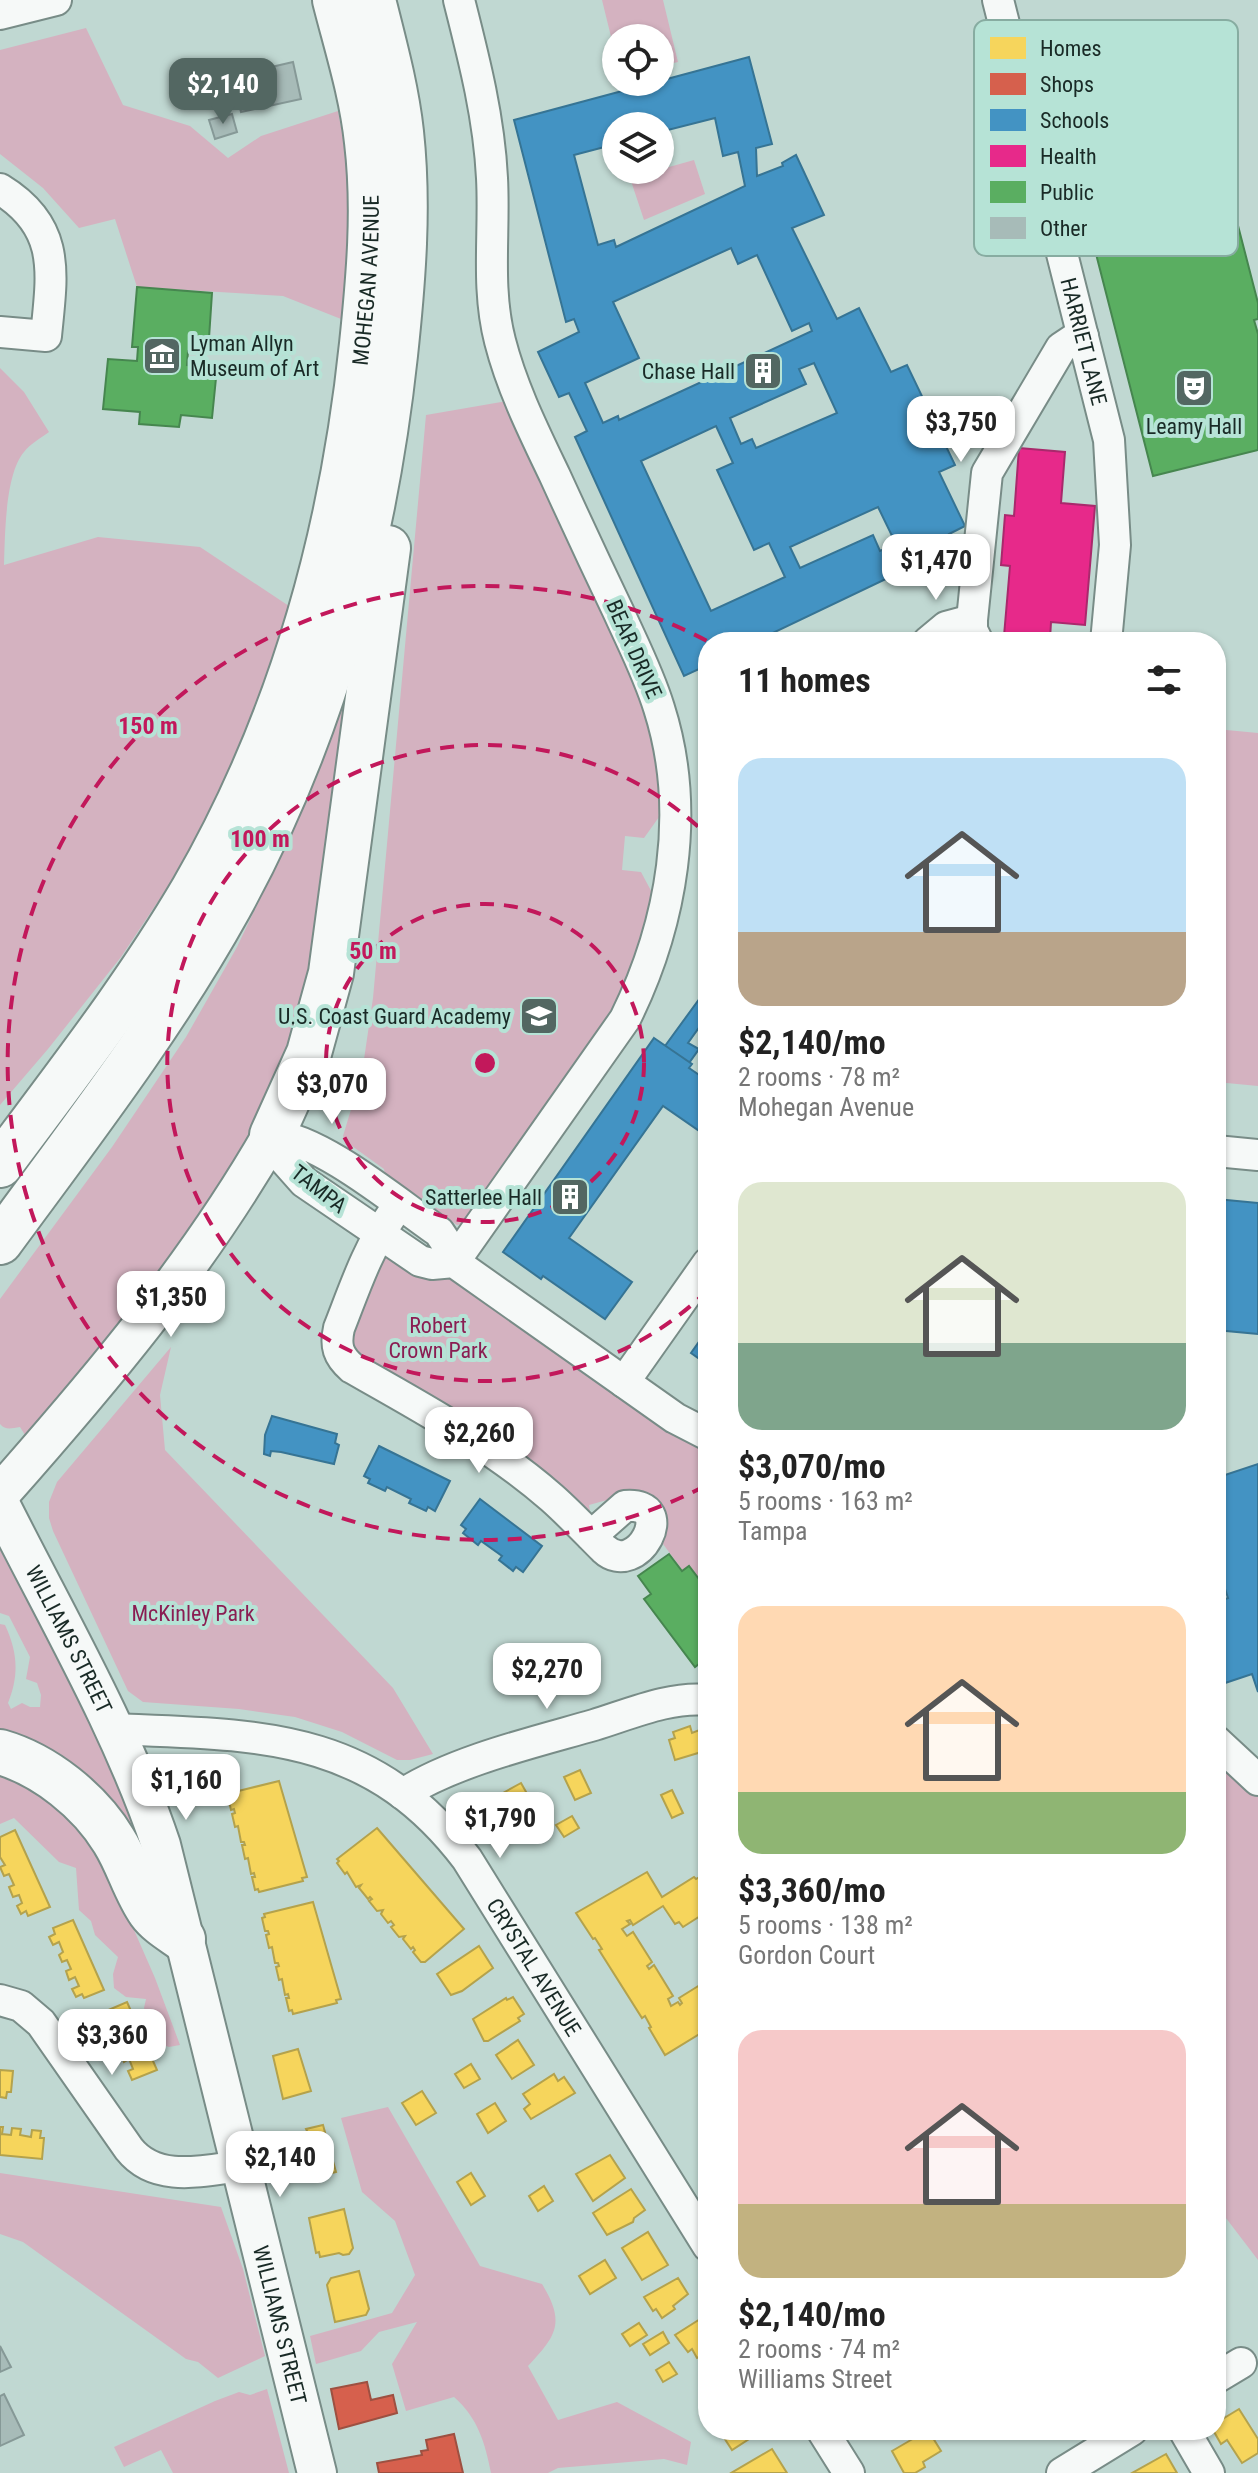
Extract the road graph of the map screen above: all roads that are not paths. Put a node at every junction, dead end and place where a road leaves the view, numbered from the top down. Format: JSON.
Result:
{"nodes":[{"id":1,"x":56,"y":0,"type":"edge"},
{"id":2,"x":335,"y":0,"type":"edge"},
{"id":3,"x":373,"y":0,"type":"edge"},
{"id":4,"x":459,"y":0,"type":"edge"},
{"id":5,"x":998,"y":0,"type":"edge"},
{"id":6,"x":0,"y":14,"type":"edge"},
{"id":7,"x":1003,"y":20,"type":"edge"},
{"id":8,"x":0,"y":189,"type":"edge"},
{"id":9,"x":1063,"y":256,"type":"edge"},
{"id":10,"x":0,"y":332,"type":"edge"},
{"id":11,"x":1083,"y":336,"type":"junction"},
{"id":12,"x":385,"y":438,"type":"junction"},
{"id":13,"x":975,"y":631,"type":"edge"},
{"id":14,"x":940,"y":632,"type":"edge"},
{"id":15,"x":1107,"y":632,"type":"edge"},
{"id":16,"x":67,"y":1074,"type":"junction"},
{"id":17,"x":0,"y":1135,"type":"edge"},
{"id":18,"x":272,"y":1135,"type":"junction"},
{"id":19,"x":1226,"y":1152,"type":"edge"},
{"id":20,"x":1258,"y":1155,"type":"edge"},
{"id":21,"x":0,"y":1165,"type":"edge"},
{"id":22,"x":400,"y":1205,"type":"junction"},
{"id":23,"x":379,"y":1233,"type":"junction"},
{"id":24,"x":0,"y":1242,"type":"edge"},
{"id":25,"x":454,"y":1262,"type":"junction"},
{"id":26,"x":698,"y":1277,"type":"edge"},
{"id":27,"x":624,"y":1382,"type":"junction"},
{"id":28,"x":698,"y":1430,"type":"edge"},
{"id":29,"x":0,"y":1494,"type":"edge"},
{"id":30,"x":0,"y":1504,"type":"edge"},
{"id":31,"x":591,"y":1536,"type":"dead end"},
{"id":32,"x":698,"y":1700,"type":"edge"},
{"id":33,"x":114,"y":1729,"type":"junction"},
{"id":34,"x":1226,"y":1750,"type":"edge"},
{"id":35,"x":0,"y":1752,"type":"edge"},
{"id":36,"x":1258,"y":1780,"type":"edge"},
{"id":37,"x":403,"y":1794,"type":"junction"},
{"id":38,"x":183,"y":1939,"type":"junction"},
{"id":39,"x":0,"y":2000,"type":"edge"},
{"id":40,"x":240,"y":2166,"type":"junction"},
{"id":41,"x":698,"y":2230,"type":"edge"},
{"id":42,"x":828,"y":2440,"type":"edge"},
{"id":43,"x":1116,"y":2440,"type":"edge"},
{"id":44,"x":1190,"y":2440,"type":"edge"},
{"id":45,"x":317,"y":2473,"type":"edge"},
{"id":46,"x":849,"y":2473,"type":"edge"},
{"id":47,"x":1062,"y":2473,"type":"edge"},
{"id":48,"x":1209,"y":2473,"type":"edge"}],
"edges":[{"from":1,"to":6,"type":"street"},
{"from":2,"to":16,"type":"highway","name":"MOHEGAN AVENUE"},
{"from":3,"to":12,"type":"highway","name":"MOHEGAN AVENUE"},
{"from":4,"to":25,"type":"street","name":"BEAR DRIVE"},
{"from":5,"to":7,"type":"street","name":"HARRIET LANE"},
{"from":8,"to":10,"type":"street"},
{"from":9,"to":11,"type":"street","name":"HARRIET LANE"},
{"from":11,"to":13,"type":"street"},
{"from":11,"to":15,"type":"street","name":"HARRIET LANE"},
{"from":12,"to":18,"type":"highway"},
{"from":12,"to":24,"type":"highway"},
{"from":13,"to":14,"type":"street"},
{"from":16,"to":17,"type":"highway"},
{"from":16,"to":21,"type":"highway"},
{"from":18,"to":22,"type":"street","name":"TAMPA"},
{"from":18,"to":23,"type":"street","name":"TAMPA"},
{"from":18,"to":29,"type":"main road"},
{"from":19,"to":20,"type":"street"},
{"from":22,"to":23,"type":"street"},
{"from":22,"to":25,"type":"street","name":"TAMPA"},
{"from":23,"to":25,"type":"street","name":"TAMPA"},
{"from":23,"to":31,"type":"street"},
{"from":25,"to":27,"type":"street","name":"TAMPA"},
{"from":26,"to":27,"type":"street"},
{"from":27,"to":28,"type":"street","name":"TAMPA"},
{"from":30,"to":33,"type":"main road","name":"WILLIAMS STREET"},
{"from":32,"to":37,"type":"street"},
{"from":33,"to":37,"type":"street","name":"CRYSTAL AVENUE"},
{"from":33,"to":38,"type":"main road","name":"WILLIAMS STREET"},
{"from":34,"to":36,"type":"street"},
{"from":35,"to":38,"type":"highway"},
{"from":37,"to":41,"type":"street","name":"CRYSTAL AVENUE"},
{"from":38,"to":40,"type":"main road","name":"WILLIAMS STREET"},
{"from":39,"to":40,"type":"street"},
{"from":40,"to":45,"type":"main road","name":"WILLIAMS STREET"},
{"from":42,"to":46,"type":"street"},
{"from":43,"to":47,"type":"street"},
{"from":44,"to":48,"type":"street"}]}
